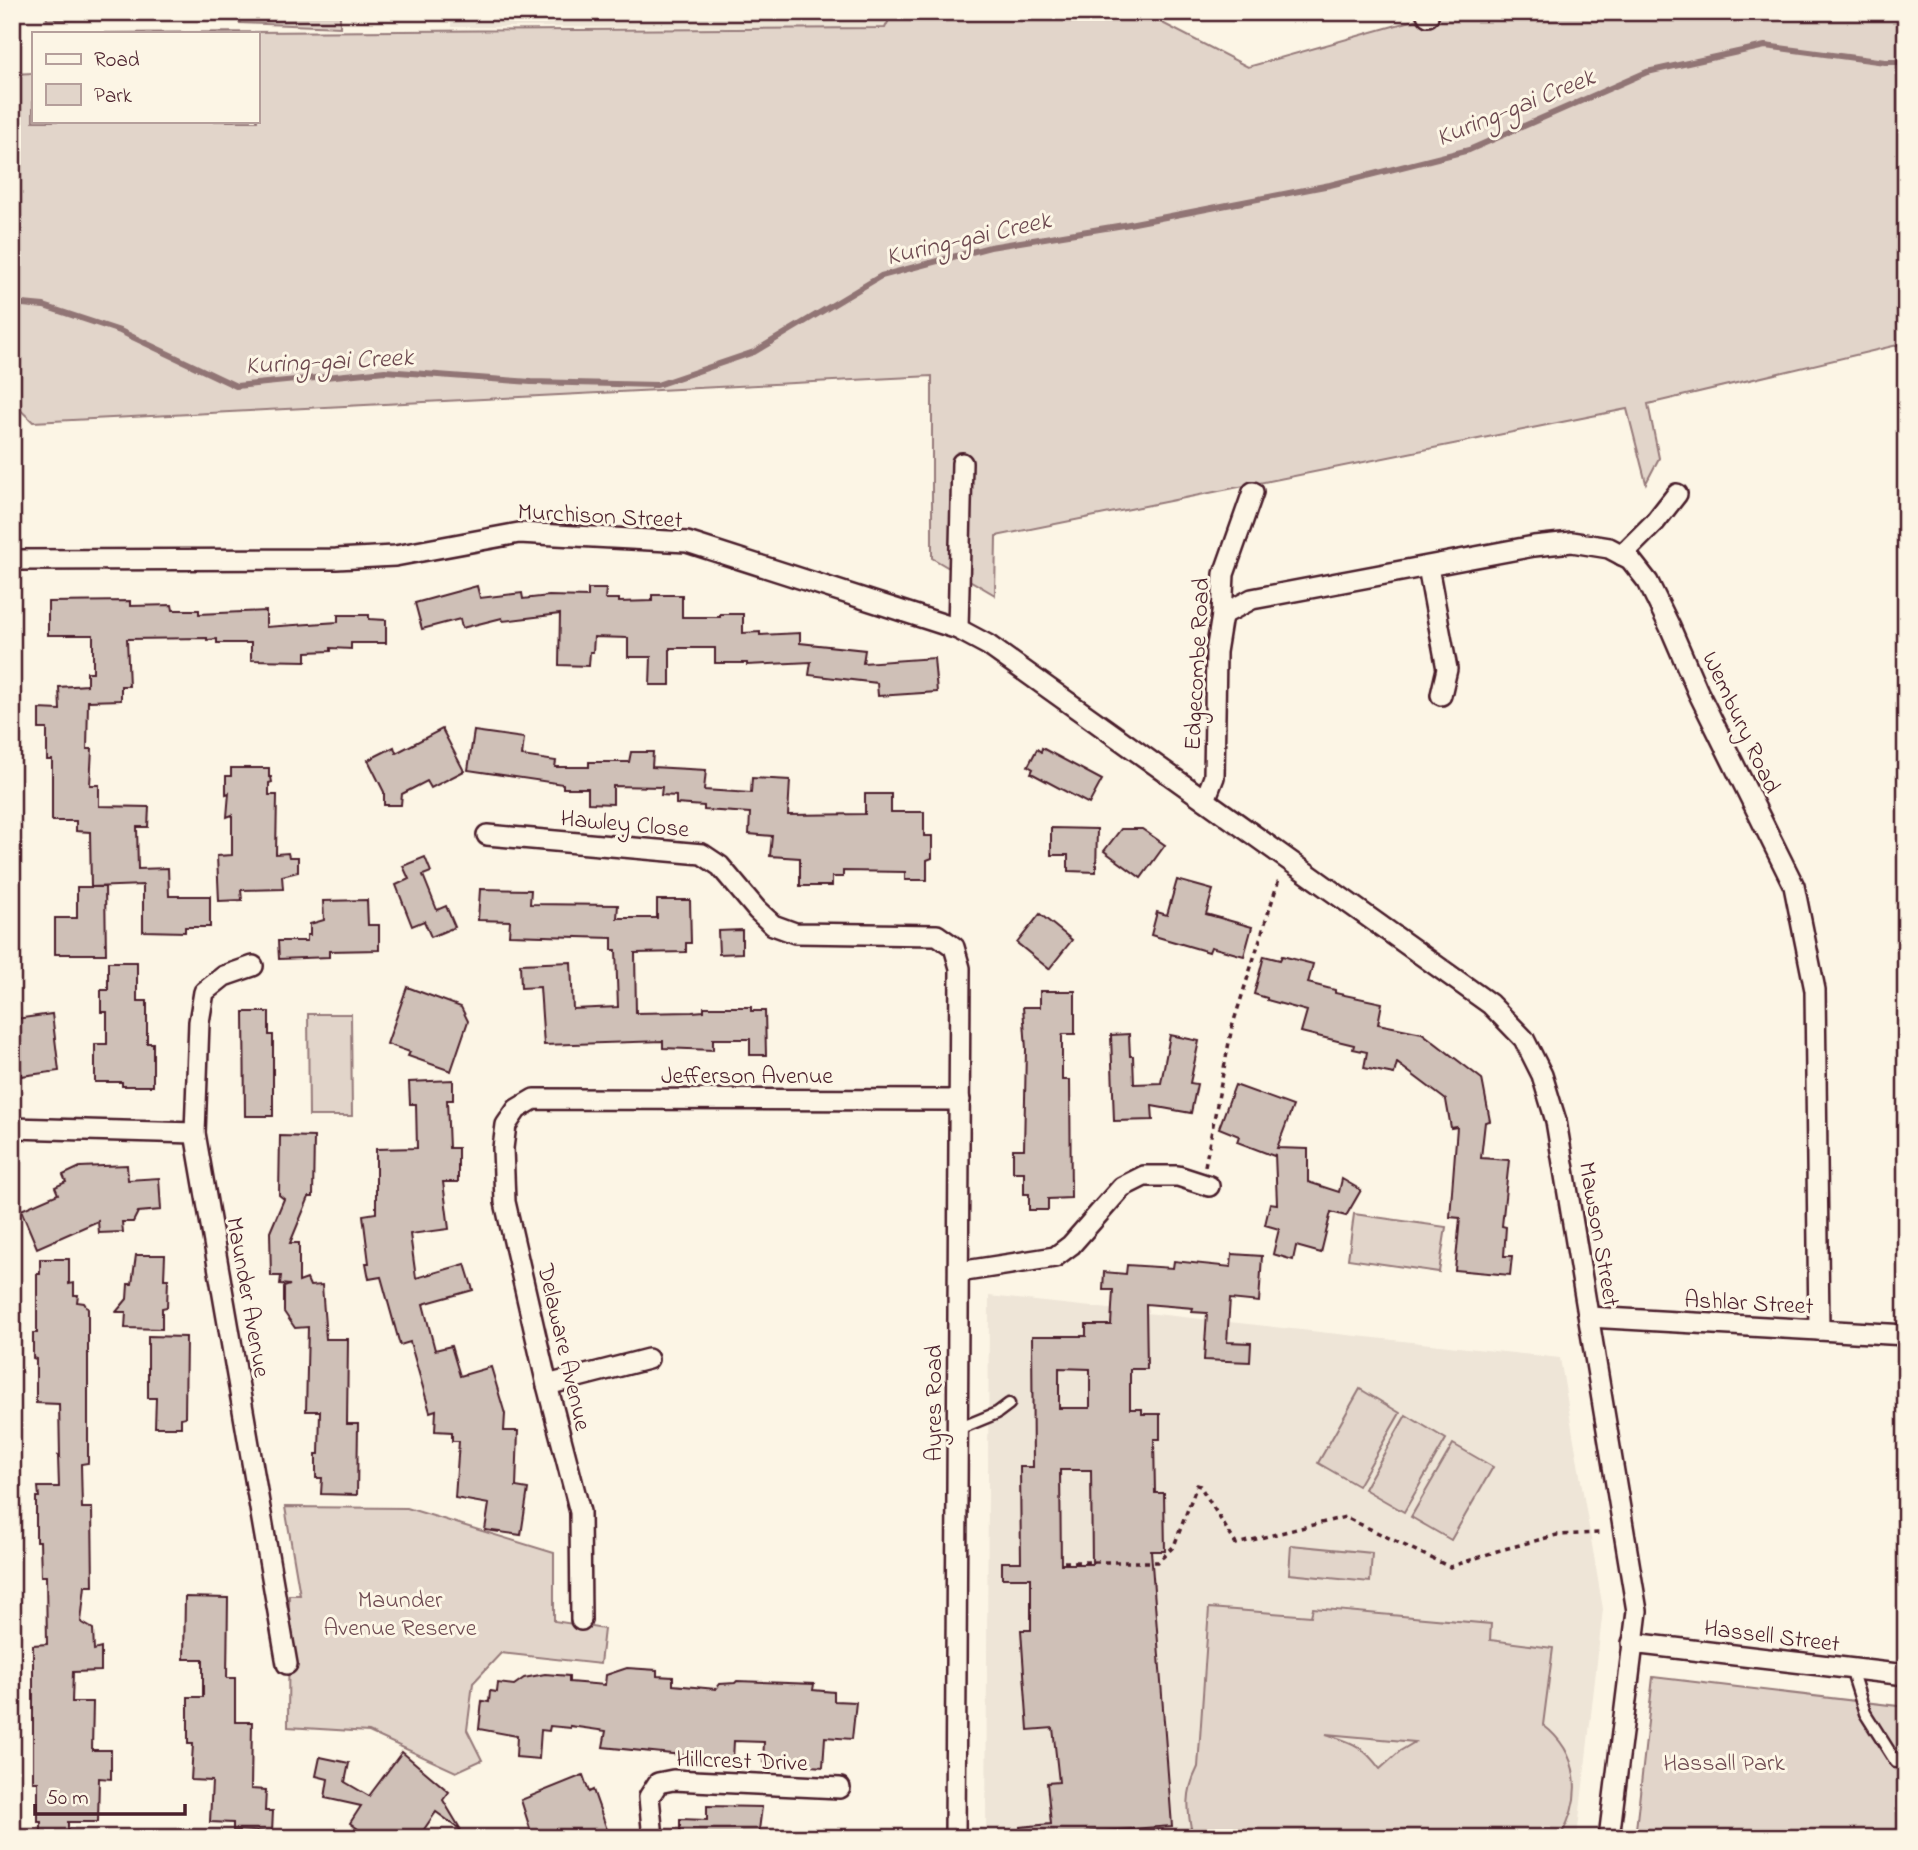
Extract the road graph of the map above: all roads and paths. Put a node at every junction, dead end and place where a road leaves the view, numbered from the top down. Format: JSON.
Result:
{"nodes":[{"id":1,"x":962,"y":463,"type":"dead end"},
{"id":2,"x":1253,"y":492,"type":"dead end"},
{"id":3,"x":1677,"y":494,"type":"dead end"},
{"id":4,"x":1622,"y":555,"type":"junction"},
{"id":5,"x":12,"y":560,"type":"edge"},
{"id":6,"x":1428,"y":567,"type":"junction"},
{"id":7,"x":1222,"y":615,"type":"junction"},
{"id":8,"x":958,"y":629,"type":"junction"},
{"id":9,"x":1441,"y":695,"type":"dead end"},
{"id":10,"x":1205,"y":800,"type":"junction"},
{"id":11,"x":487,"y":835,"type":"dead end"},
{"id":12,"x":1285,"y":857,"type":"junction"},
{"id":13,"x":253,"y":966,"type":"dead end"},
{"id":14,"x":960,"y":968,"type":"joint"},
{"id":15,"x":534,"y":1099,"type":"joint"},
{"id":16,"x":960,"y":1100,"type":"junction"},
{"id":17,"x":12,"y":1128,"type":"edge"},
{"id":18,"x":195,"y":1133,"type":"junction"},
{"id":19,"x":1209,"y":1186,"type":"joint"},
{"id":20,"x":959,"y":1272,"type":"junction"},
{"id":21,"x":1589,"y":1317,"type":"junction"},
{"id":22,"x":1819,"y":1330,"type":"junction"},
{"id":23,"x":1906,"y":1335,"type":"edge"},
{"id":24,"x":648,"y":1359,"type":"dead end"},
{"id":25,"x":547,"y":1385,"type":"junction"},
{"id":26,"x":1009,"y":1404,"type":"dead end"},
{"id":27,"x":958,"y":1429,"type":"junction"},
{"id":28,"x":1601,"y":1533,"type":"dead end"},
{"id":29,"x":1064,"y":1562,"type":"dead end"},
{"id":30,"x":581,"y":1620,"type":"dead end"},
{"id":31,"x":1632,"y":1643,"type":"junction"},
{"id":32,"x":287,"y":1664,"type":"dead end"},
{"id":33,"x":1851,"y":1669,"type":"junction"},
{"id":34,"x":1906,"y":1675,"type":"edge"},
{"id":35,"x":1906,"y":1762,"type":"edge"},
{"id":36,"x":840,"y":1788,"type":"dead end"},
{"id":37,"x":653,"y":1838,"type":"edge"},
{"id":38,"x":955,"y":1838,"type":"edge"},
{"id":39,"x":1609,"y":1838,"type":"edge"}],
"edges":[{"from":1,"to":8,"type":"street"},
{"from":2,"to":7,"type":"street","name":"Edgecombe Road"},
{"from":3,"to":4,"type":"street"},
{"from":4,"to":6,"type":"street","name":"Wembury Road"},
{"from":4,"to":22,"type":"street","name":"Wembury Road"},
{"from":5,"to":8,"type":"street","name":"Murchison Street"},
{"from":6,"to":7,"type":"street","name":"Wembury Road"},
{"from":6,"to":9,"type":"street"},
{"from":7,"to":10,"type":"street","name":"Edgecombe Road"},
{"from":8,"to":10,"type":"street","name":"Murchison Street"},
{"from":10,"to":12,"type":"street","name":"Mawson Street"},
{"from":11,"to":14,"type":"street","name":"Hawley Close"},
{"from":12,"to":19,"type":"path"},
{"from":12,"to":21,"type":"street","name":"Mawson Street"},
{"from":13,"to":18,"type":"street","name":"Maunder Avenue"},
{"from":14,"to":16,"type":"street","name":"Ayres Road"},
{"from":15,"to":16,"type":"street","name":"Jefferson Avenue"},
{"from":15,"to":25,"type":"street","name":"Delaware Avenue"},
{"from":16,"to":20,"type":"street","name":"Ayres Road"},
{"from":17,"to":18,"type":"street"},
{"from":18,"to":32,"type":"street","name":"Maunder Avenue"},
{"from":19,"to":20,"type":"street"},
{"from":20,"to":27,"type":"street","name":"Ayres Road"},
{"from":21,"to":22,"type":"street","name":"Ashlar Street"},
{"from":21,"to":31,"type":"street","name":"Mawson Street"},
{"from":22,"to":23,"type":"street","name":"Ashlar Street"},
{"from":24,"to":25,"type":"street"},
{"from":25,"to":30,"type":"street","name":"Delaware Avenue"},
{"from":26,"to":27,"type":"lane"},
{"from":27,"to":38,"type":"street","name":"Ayres Road"},
{"from":28,"to":29,"type":"path"},
{"from":31,"to":33,"type":"street","name":"Hassell Street"},
{"from":31,"to":39,"type":"street","name":"Mawson Street"},
{"from":33,"to":34,"type":"street","name":"Hassell Street"},
{"from":33,"to":35,"type":"lane"},
{"from":36,"to":37,"type":"street","name":"Hillcrest Drive"}]}
